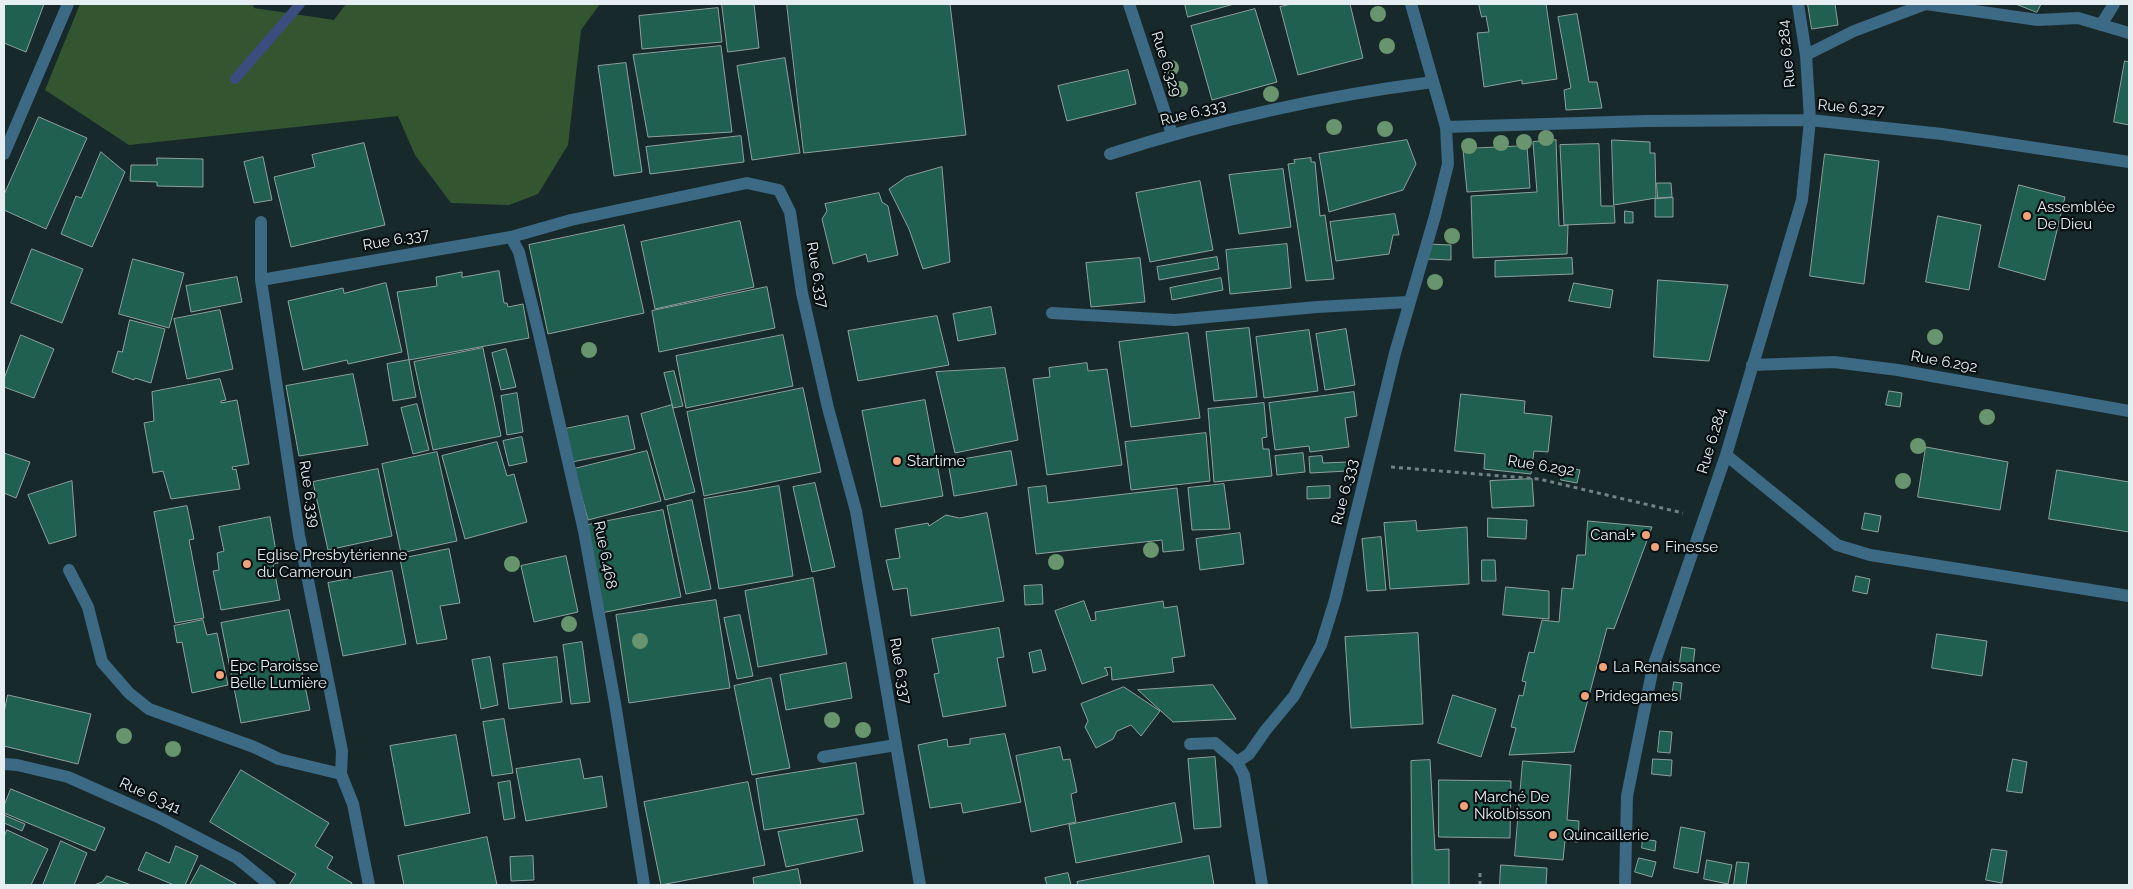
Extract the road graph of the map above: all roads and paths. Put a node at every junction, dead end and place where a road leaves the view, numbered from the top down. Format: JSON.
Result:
{"nodes":[{"id":1,"x":68,"y":4,"type":"edge"},
{"id":2,"x":1129,"y":4,"type":"edge"},
{"id":3,"x":1411,"y":4,"type":"edge"},
{"id":4,"x":1798,"y":4,"type":"edge"},
{"id":5,"x":1926,"y":4,"type":"edge"},
{"id":6,"x":2114,"y":4,"type":"edge"},
{"id":7,"x":2101,"y":25,"type":"junction"},
{"id":8,"x":2129,"y":33,"type":"edge"},
{"id":9,"x":1806,"y":55,"type":"junction"},
{"id":10,"x":1433,"y":82,"type":"junction"},
{"id":11,"x":1810,"y":120,"type":"junction"},
{"id":12,"x":1446,"y":127,"type":"junction"},
{"id":13,"x":1172,"y":134,"type":"junction"},
{"id":14,"x":4,"y":154,"type":"edge"},
{"id":15,"x":1110,"y":154,"type":"dead end"},
{"id":16,"x":2129,"y":162,"type":"edge"},
{"id":17,"x":261,"y":222,"type":"dead end"},
{"id":18,"x":511,"y":237,"type":"junction"},
{"id":19,"x":261,"y":280,"type":"junction"},
{"id":20,"x":1408,"y":302,"type":"junction"},
{"id":21,"x":1052,"y":313,"type":"dead end"},
{"id":22,"x":1752,"y":365,"type":"junction"},
{"id":23,"x":2129,"y":411,"type":"edge"},
{"id":24,"x":1726,"y":455,"type":"junction"},
{"id":25,"x":1368,"y":465,"type":"junction"},
{"id":26,"x":1704,"y":519,"type":"junction"},
{"id":27,"x":69,"y":570,"type":"dead end"},
{"id":28,"x":2129,"y":596,"type":"edge"},
{"id":29,"x":1190,"y":744,"type":"dead end"},
{"id":30,"x":896,"y":745,"type":"junction"},
{"id":31,"x":823,"y":757,"type":"dead end"},
{"id":32,"x":1237,"y":762,"type":"junction"},
{"id":33,"x":4,"y":764,"type":"edge"},
{"id":34,"x":341,"y":774,"type":"junction"},
{"id":35,"x":1480,"y":872,"type":"dead end"},
{"id":36,"x":270,"y":885,"type":"edge"},
{"id":37,"x":369,"y":885,"type":"edge"},
{"id":38,"x":644,"y":885,"type":"edge"},
{"id":39,"x":920,"y":885,"type":"edge"},
{"id":40,"x":1262,"y":885,"type":"edge"},
{"id":41,"x":1480,"y":885,"type":"edge"},
{"id":42,"x":1625,"y":885,"type":"edge"}],
"edges":[{"from":1,"to":14,"type":"street"},
{"from":2,"to":13,"type":"street","name":"Rue 6.329"},
{"from":3,"to":10,"type":"street","name":"Rue 6.333"},
{"from":4,"to":9,"type":"street","name":"Rue 6.284"},
{"from":5,"to":7,"type":"street"},
{"from":5,"to":9,"type":"street"},
{"from":6,"to":7,"type":"street"},
{"from":7,"to":8,"type":"street"},
{"from":9,"to":11,"type":"street","name":"Rue 6.284"},
{"from":10,"to":12,"type":"street","name":"Rue 6.333"},
{"from":10,"to":13,"type":"street","name":"Rue 6.333"},
{"from":11,"to":12,"type":"street","name":"Rue 6.327"},
{"from":11,"to":16,"type":"street","name":"Rue 6.327"},
{"from":11,"to":22,"type":"street","name":"Rue 6.284"},
{"from":12,"to":20,"type":"street","name":"Rue 6.333"},
{"from":13,"to":15,"type":"street","name":"Rue 6.333"},
{"from":17,"to":19,"type":"street","name":"Rue 6.339"},
{"from":18,"to":19,"type":"street","name":"Rue 6.337"},
{"from":18,"to":30,"type":"street","name":"Rue 6.337"},
{"from":18,"to":38,"type":"street","name":"Rue 6.468"},
{"from":19,"to":34,"type":"street","name":"Rue 6.339"},
{"from":20,"to":21,"type":"street"},
{"from":20,"to":25,"type":"street","name":"Rue 6.333"},
{"from":22,"to":23,"type":"street","name":"Rue 6.292"},
{"from":22,"to":24,"type":"street","name":"Rue 6.284"},
{"from":24,"to":26,"type":"street","name":"Rue 6.284"},
{"from":24,"to":28,"type":"street"},
{"from":25,"to":26,"type":"path","name":"Rue 6.292"},
{"from":25,"to":32,"type":"street","name":"Rue 6.333"},
{"from":26,"to":42,"type":"street","name":"Rue 6.284"},
{"from":27,"to":34,"type":"street"},
{"from":29,"to":32,"type":"street"},
{"from":30,"to":31,"type":"street"},
{"from":30,"to":39,"type":"street","name":"Rue 6.337"},
{"from":32,"to":40,"type":"street"},
{"from":33,"to":36,"type":"street","name":"Rue 6.341"},
{"from":34,"to":37,"type":"street","name":"Rue 6.339"},
{"from":35,"to":41,"type":"path"}]}
